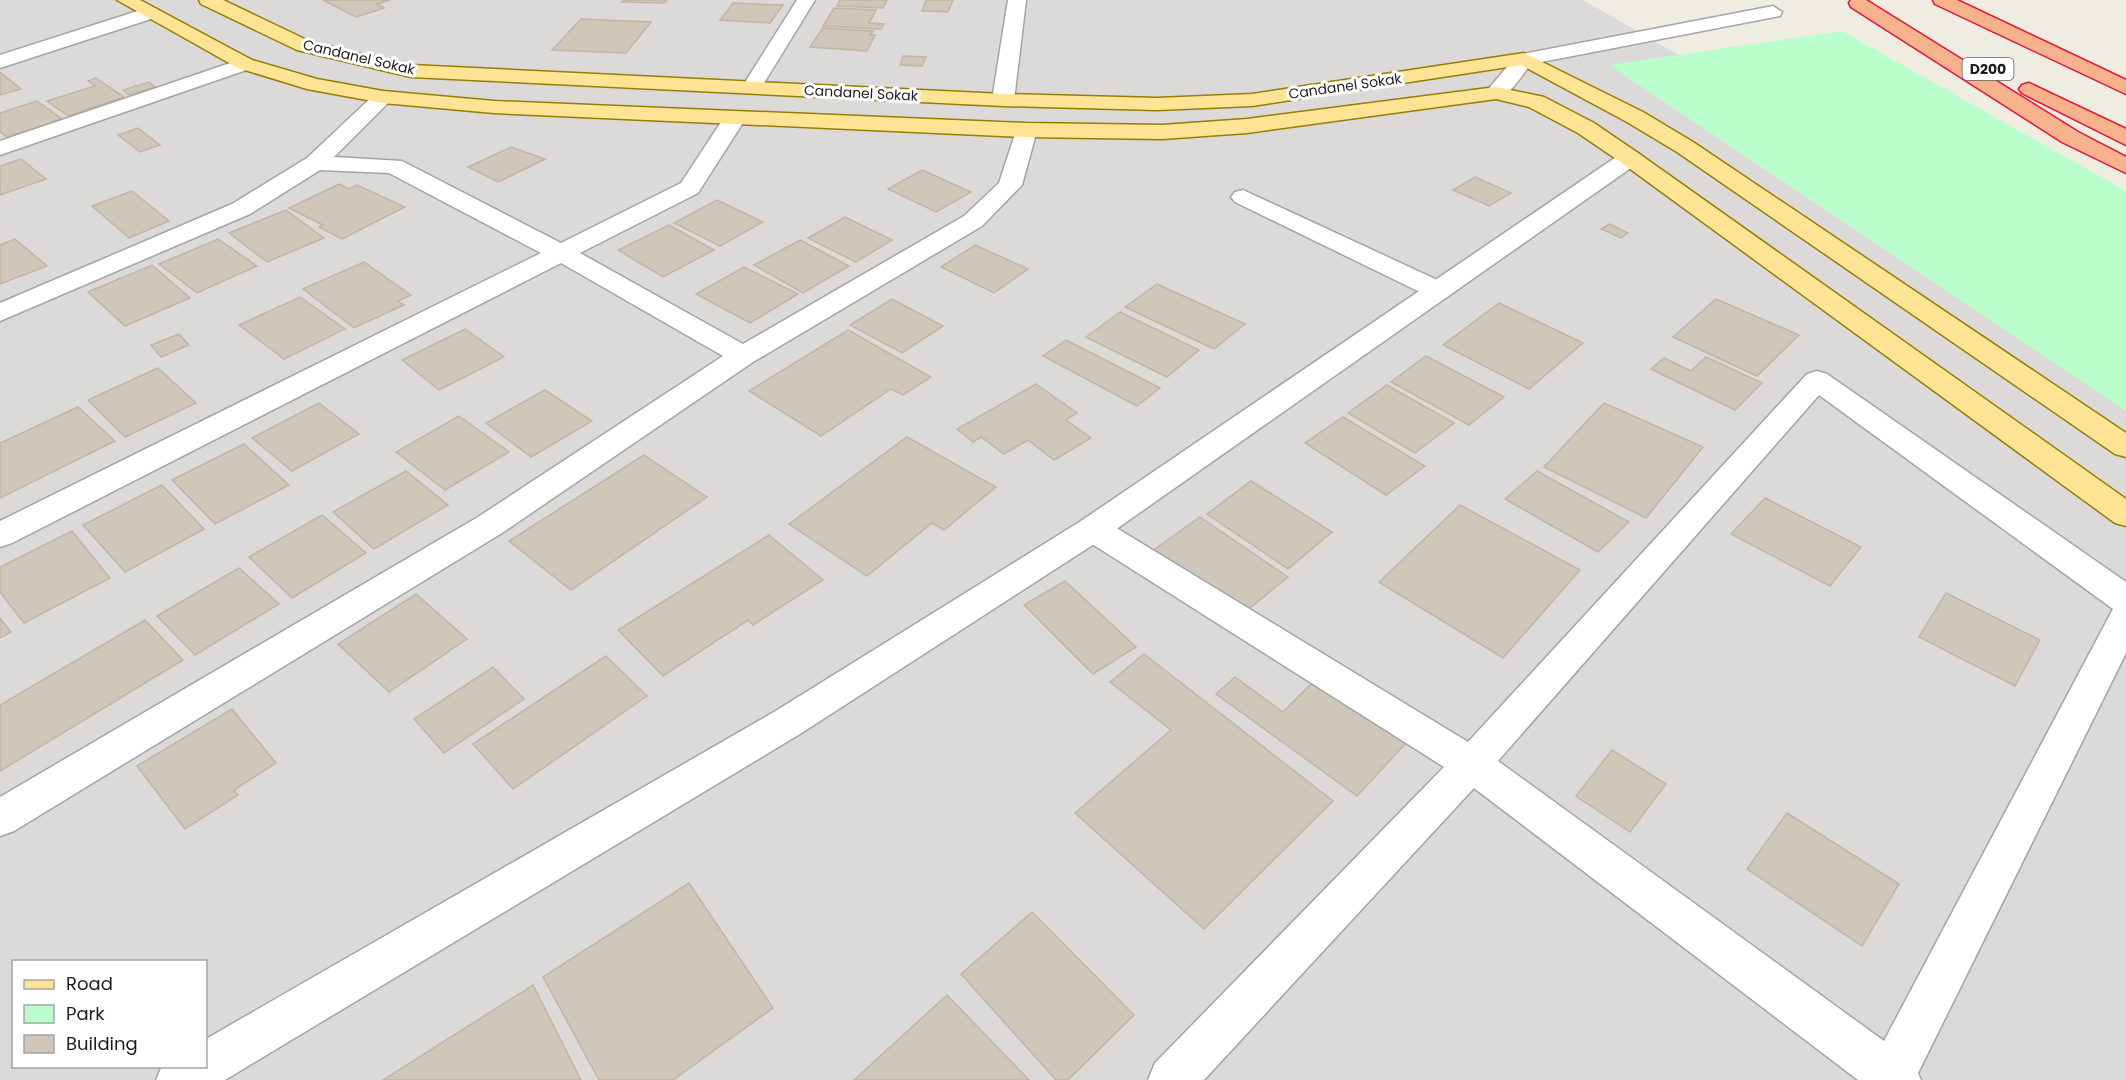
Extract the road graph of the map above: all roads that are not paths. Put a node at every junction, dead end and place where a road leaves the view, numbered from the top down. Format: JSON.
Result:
{"nodes":[{"id":1,"x":126,"y":0,"type":"edge"},
{"id":2,"x":208,"y":0,"type":"edge"},
{"id":3,"x":806,"y":0,"type":"edge"},
{"id":4,"x":1017,"y":0,"type":"edge"},
{"id":5,"x":1942,"y":0,"type":"edge"},
{"id":6,"x":1964,"y":0,"type":"edge"},
{"id":7,"x":1854,"y":2,"type":"edge"},
{"id":8,"x":1773,"y":12,"type":"dead end"},
{"id":9,"x":150,"y":13,"type":"junction"},
{"id":10,"x":2094,"y":52,"type":"dead end"},
{"id":11,"x":1524,"y":58,"type":"junction"},
{"id":12,"x":0,"y":62,"type":"edge"},
{"id":13,"x":245,"y":64,"type":"junction"},
{"id":14,"x":752,"y":87,"type":"junction"},
{"id":15,"x":2126,"y":88,"type":"edge"},
{"id":16,"x":1496,"y":93,"type":"junction"},
{"id":17,"x":383,"y":97,"type":"junction"},
{"id":18,"x":1004,"y":100,"type":"junction"},
{"id":19,"x":735,"y":118,"type":"junction"},
{"id":20,"x":1026,"y":130,"type":"junction"},
{"id":21,"x":2126,"y":138,"type":"edge"},
{"id":22,"x":0,"y":148,"type":"edge"},
{"id":23,"x":1630,"y":158,"type":"junction"},
{"id":24,"x":315,"y":163,"type":"junction"},
{"id":25,"x":2126,"y":166,"type":"edge"},
{"id":26,"x":1243,"y":197,"type":"dead end"},
{"id":27,"x":563,"y":254,"type":"junction"},
{"id":28,"x":1437,"y":290,"type":"junction"},
{"id":29,"x":0,"y":314,"type":"edge"},
{"id":30,"x":743,"y":356,"type":"junction"},
{"id":31,"x":2126,"y":447,"type":"edge"},
{"id":32,"x":2126,"y":515,"type":"edge"},
{"id":33,"x":1093,"y":529,"type":"junction"},
{"id":34,"x":0,"y":535,"type":"edge"},
{"id":35,"x":2126,"y":600,"type":"edge"},
{"id":36,"x":2126,"y":618,"type":"edge"},
{"id":37,"x":1472,"y":764,"type":"junction"},
{"id":38,"x":0,"y":818,"type":"edge"},
{"id":39,"x":207,"y":1064,"type":"edge"},
{"id":40,"x":201,"y":1068,"type":"edge"},
{"id":41,"x":1893,"y":1078,"type":"edge"},
{"id":42,"x":180,"y":1080,"type":"edge"},
{"id":43,"x":1172,"y":1080,"type":"edge"}],
"edges":[{"from":1,"to":9,"type":"main road"},
{"from":2,"to":14,"type":"main road","name":"Candanel Sokak"},
{"from":3,"to":14,"type":"street"},
{"from":4,"to":18,"type":"street"},
{"from":5,"to":15,"type":"highway","number":"D200"},
{"from":6,"to":10,"type":"highway"},
{"from":7,"to":21,"type":"highway","number":"D200"},
{"from":7,"to":25,"type":"highway"},
{"from":8,"to":11,"type":"street","name":"Candanel Sokak"},
{"from":9,"to":12,"type":"street"},
{"from":9,"to":13,"type":"main road"},
{"from":11,"to":16,"type":"street"},
{"from":11,"to":18,"type":"main road","name":"Candanel Sokak"},
{"from":11,"to":31,"type":"main road"},
{"from":13,"to":17,"type":"main road"},
{"from":13,"to":22,"type":"street"},
{"from":14,"to":18,"type":"main road","name":"Candanel Sokak"},
{"from":16,"to":20,"type":"main road"},
{"from":16,"to":23,"type":"main road"},
{"from":17,"to":19,"type":"main road"},
{"from":17,"to":24,"type":"street"},
{"from":19,"to":20,"type":"main road"},
{"from":19,"to":27,"type":"street"},
{"from":20,"to":30,"type":"street"},
{"from":23,"to":28,"type":"street"},
{"from":23,"to":32,"type":"main road"},
{"from":24,"to":27,"type":"street"},
{"from":24,"to":29,"type":"street"},
{"from":26,"to":28,"type":"street"},
{"from":27,"to":30,"type":"street"},
{"from":27,"to":34,"type":"street"},
{"from":28,"to":33,"type":"street"},
{"from":30,"to":38,"type":"street"},
{"from":33,"to":37,"type":"street"},
{"from":33,"to":39,"type":"street"},
{"from":35,"to":37,"type":"street"},
{"from":36,"to":41,"type":"street"},
{"from":37,"to":41,"type":"street"},
{"from":37,"to":43,"type":"street"},
{"from":40,"to":42,"type":"street"}]}
